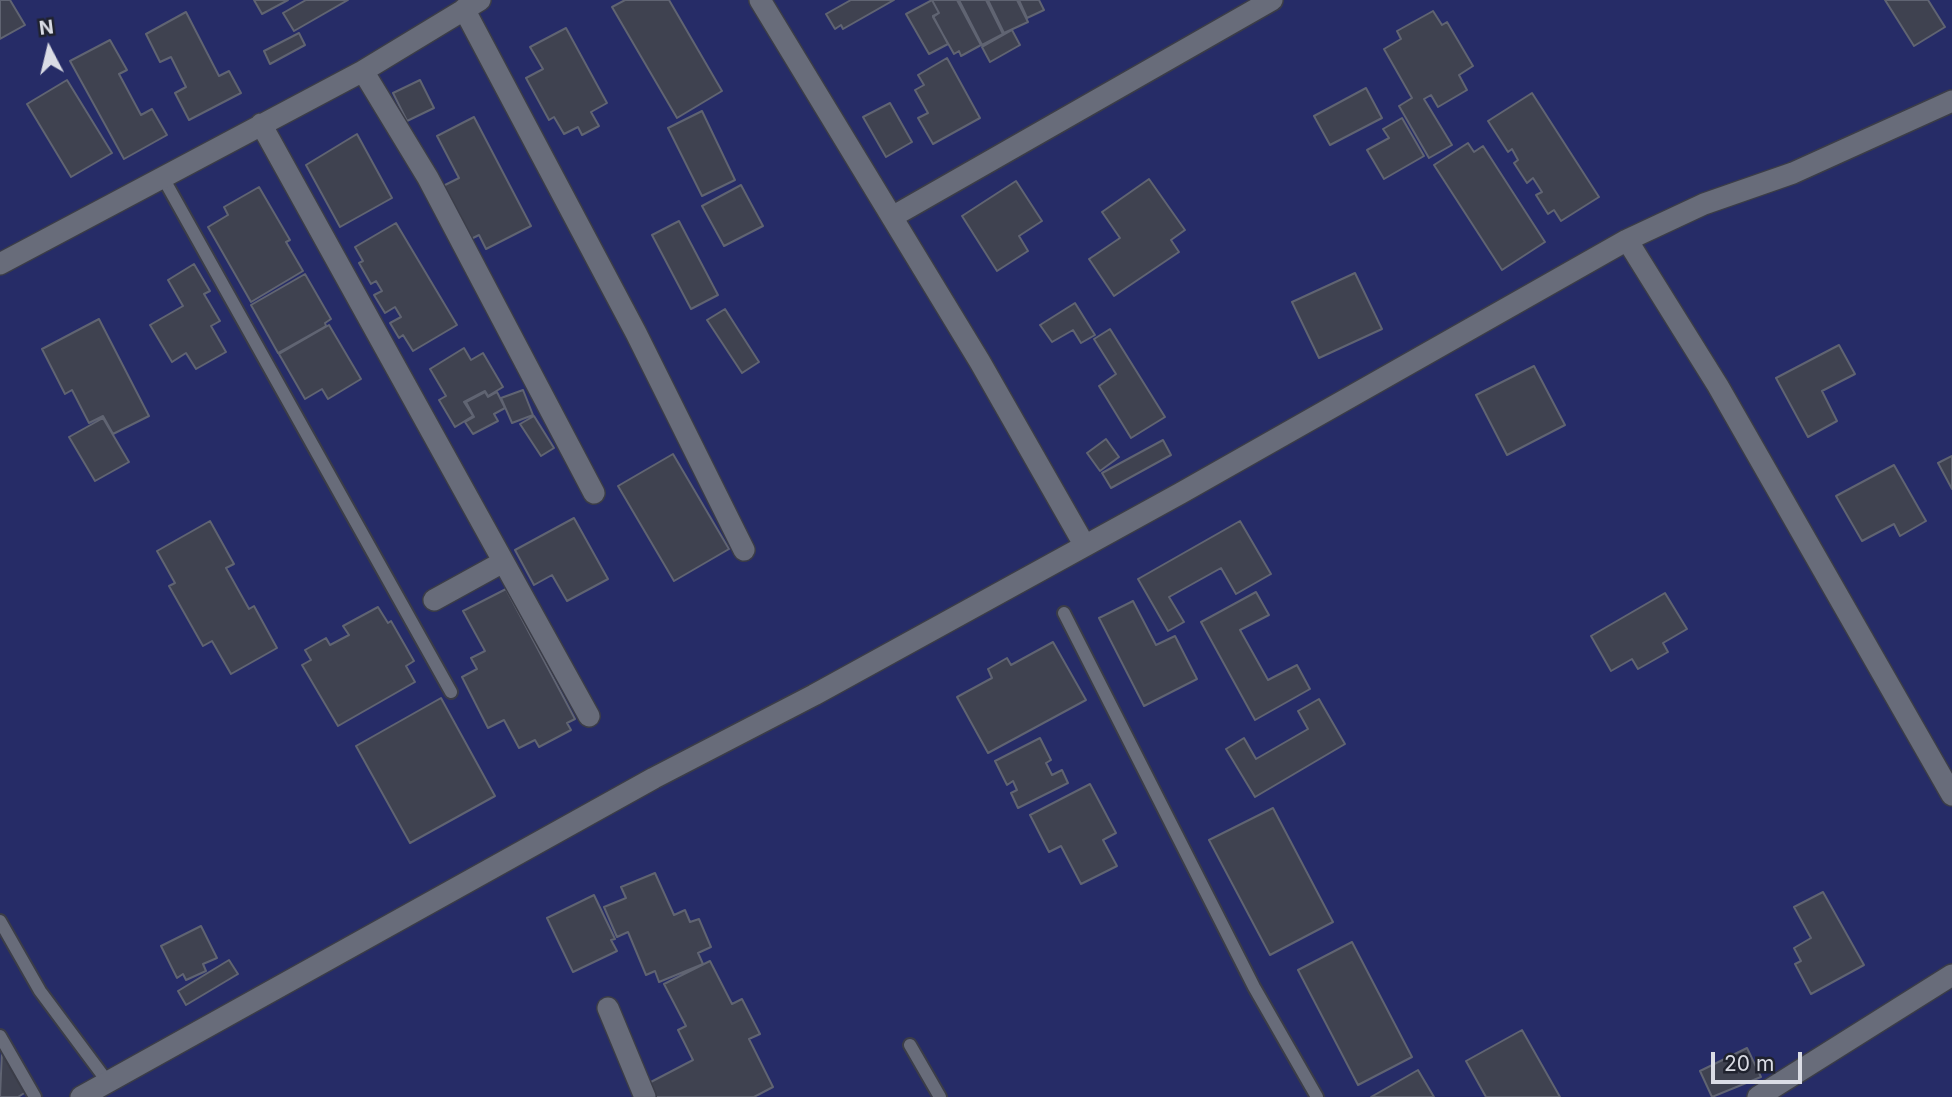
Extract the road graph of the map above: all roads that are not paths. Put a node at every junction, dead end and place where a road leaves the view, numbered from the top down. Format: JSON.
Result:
{"nodes":[{"id":1,"x":760,"y":0,"type":"edge"},
{"id":2,"x":1272,"y":0,"type":"edge"},
{"id":3,"x":472,"y":5,"type":"edge"},
{"id":4,"x":363,"y":71,"type":"junction"},
{"id":5,"x":1951,"y":106,"type":"edge"},
{"id":6,"x":261,"y":124,"type":"junction"},
{"id":7,"x":162,"y":176,"type":"junction"},
{"id":8,"x":892,"y":218,"type":"junction"},
{"id":9,"x":1627,"y":240,"type":"junction"},
{"id":10,"x":0,"y":264,"type":"edge"},
{"id":11,"x":594,"y":493,"type":"dead end"},
{"id":12,"x":1085,"y":546,"type":"junction"},
{"id":13,"x":744,"y":550,"type":"dead end"},
{"id":14,"x":503,"y":562,"type":"junction"},
{"id":15,"x":434,"y":600,"type":"dead end"},
{"id":16,"x":1064,"y":613,"type":"dead end"},
{"id":17,"x":451,"y":692,"type":"dead end"},
{"id":18,"x":589,"y":716,"type":"dead end"},
{"id":19,"x":1952,"y":795,"type":"edge"},
{"id":20,"x":0,"y":922,"type":"edge"},
{"id":21,"x":1952,"y":975,"type":"edge"},
{"id":22,"x":608,"y":1008,"type":"dead end"},
{"id":23,"x":0,"y":1036,"type":"edge"},
{"id":24,"x":910,"y":1045,"type":"dead end"},
{"id":25,"x":107,"y":1081,"type":"junction"},
{"id":26,"x":35,"y":1097,"type":"edge"},
{"id":27,"x":81,"y":1097,"type":"edge"},
{"id":28,"x":645,"y":1097,"type":"edge"},
{"id":29,"x":940,"y":1097,"type":"edge"},
{"id":30,"x":1317,"y":1097,"type":"edge"},
{"id":31,"x":1758,"y":1097,"type":"edge"}],
"edges":[{"from":1,"to":8,"type":"street"},
{"from":2,"to":8,"type":"street"},
{"from":3,"to":4,"type":"street"},
{"from":3,"to":13,"type":"street"},
{"from":4,"to":6,"type":"street"},
{"from":4,"to":11,"type":"street"},
{"from":5,"to":9,"type":"street"},
{"from":6,"to":7,"type":"street"},
{"from":6,"to":14,"type":"street"},
{"from":7,"to":10,"type":"street"},
{"from":7,"to":17,"type":"lane"},
{"from":8,"to":12,"type":"street"},
{"from":9,"to":12,"type":"street"},
{"from":9,"to":19,"type":"street"},
{"from":12,"to":25,"type":"street"},
{"from":14,"to":15,"type":"street"},
{"from":14,"to":18,"type":"street"},
{"from":16,"to":30,"type":"lane"},
{"from":20,"to":25,"type":"lane"},
{"from":21,"to":31,"type":"street"},
{"from":22,"to":28,"type":"street"},
{"from":23,"to":26,"type":"lane"},
{"from":24,"to":29,"type":"lane"},
{"from":25,"to":27,"type":"street"}]}
